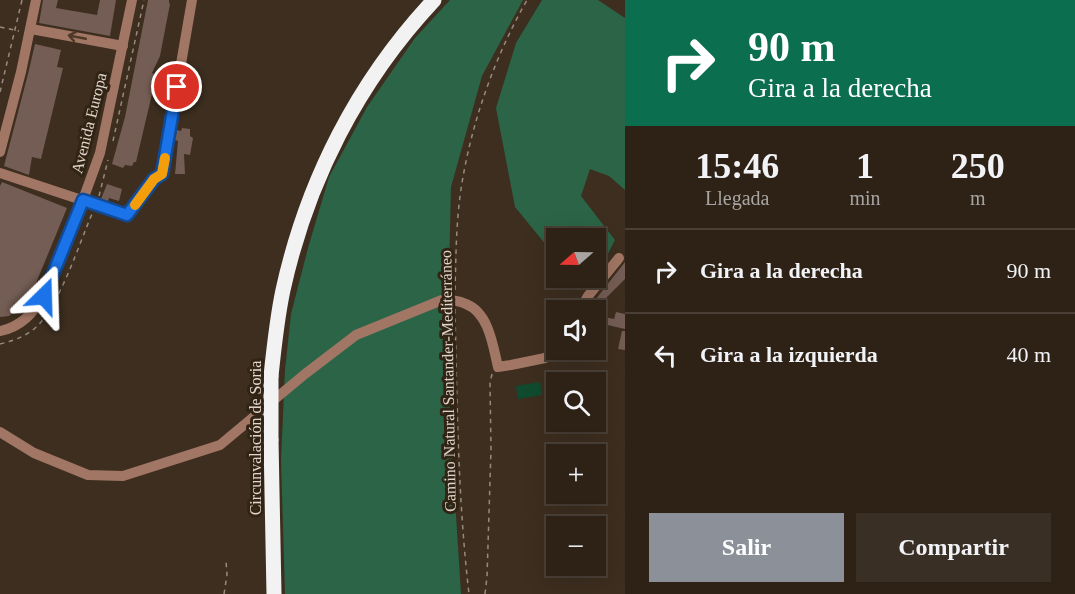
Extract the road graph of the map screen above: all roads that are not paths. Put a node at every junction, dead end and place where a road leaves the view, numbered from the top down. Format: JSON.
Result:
{"nodes":[{"id":1,"x":36,"y":0,"type":"edge"},
{"id":2,"x":132,"y":0,"type":"edge"},
{"id":3,"x":192,"y":0,"type":"edge"},
{"id":4,"x":434,"y":0,"type":"edge"},
{"id":5,"x":31,"y":29,"type":"junction"},
{"id":6,"x":123,"y":46,"type":"junction"},
{"id":7,"x":0,"y":152,"type":"edge"},
{"id":8,"x":0,"y":173,"type":"edge"},
{"id":9,"x":83,"y":200,"type":"junction"},
{"id":10,"x":619,"y":258,"type":"dead end"},
{"id":11,"x":586,"y":300,"type":"edge"},
{"id":12,"x":0,"y":331,"type":"edge"},
{"id":13,"x":546,"y":357,"type":"edge"},
{"id":14,"x":0,"y":432,"type":"edge"},
{"id":15,"x":274,"y":594,"type":"edge"}],
"edges":[{"from":1,"to":5,"type":"street"},
{"from":2,"to":6,"type":"street","name":"Avenida Europa"},
{"from":3,"to":9,"type":"street"},
{"from":4,"to":15,"type":"highway","name":"Circunvalación de Soria","bridge":true},
{"from":6,"to":5,"type":"street","one_way":true},
{"from":5,"to":7,"type":"street"},
{"from":6,"to":9,"type":"street","name":"Avenida Europa"},
{"from":8,"to":9,"type":"street"},
{"from":9,"to":12,"type":"street","name":"Avenida Europa"},
{"from":10,"to":11,"type":"street"},
{"from":13,"to":14,"type":"street"}]}
